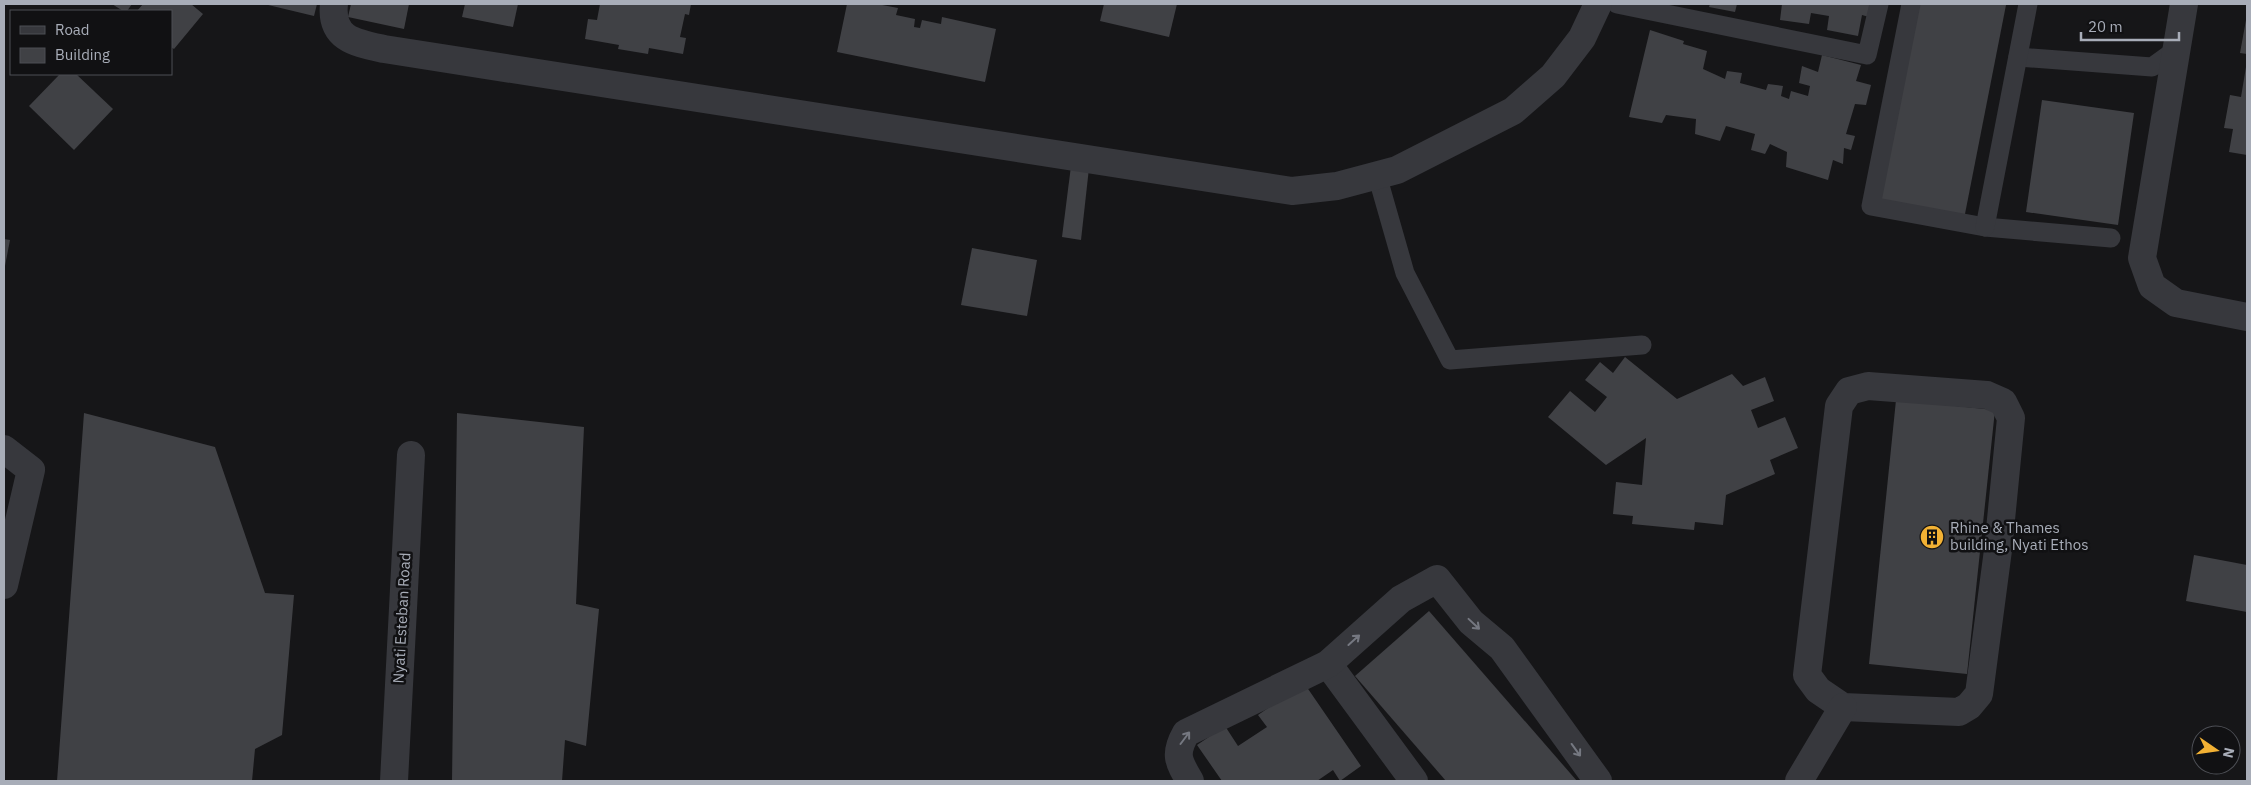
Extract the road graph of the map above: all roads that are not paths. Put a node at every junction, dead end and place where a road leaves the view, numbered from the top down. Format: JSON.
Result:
{"nodes":[{"id":1,"x":334,"y":4,"type":"edge"},
{"id":2,"x":1598,"y":4,"type":"edge"},
{"id":3,"x":1617,"y":4,"type":"edge"},
{"id":4,"x":1878,"y":4,"type":"edge"},
{"id":5,"x":1911,"y":4,"type":"edge"},
{"id":6,"x":2028,"y":4,"type":"edge"},
{"id":7,"x":2184,"y":4,"type":"edge"},
{"id":8,"x":2177,"y":48,"type":"junction"},
{"id":9,"x":2018,"y":57,"type":"junction"},
{"id":10,"x":1378,"y":175,"type":"junction"},
{"id":11,"x":1985,"y":227,"type":"junction"},
{"id":12,"x":2111,"y":238,"type":"dead end"},
{"id":13,"x":2247,"y":317,"type":"edge"},
{"id":14,"x":1642,"y":345,"type":"dead end"},
{"id":15,"x":4,"y":449,"type":"edge"},
{"id":16,"x":411,"y":455,"type":"dead end"},
{"id":17,"x":4,"y":585,"type":"edge"},
{"id":18,"x":1328,"y":664,"type":"junction"},
{"id":19,"x":1843,"y":707,"type":"junction"},
{"id":20,"x":394,"y":781,"type":"edge"},
{"id":21,"x":1190,"y":781,"type":"edge"},
{"id":22,"x":1414,"y":781,"type":"edge"},
{"id":23,"x":1598,"y":781,"type":"edge"},
{"id":24,"x":1799,"y":781,"type":"edge"}],
"edges":[{"from":1,"to":10,"type":"street"},
{"from":2,"to":10,"type":"street"},
{"from":3,"to":4,"type":"lane"},
{"from":5,"to":11,"type":"lane"},
{"from":6,"to":9,"type":"lane"},
{"from":7,"to":8,"type":"street"},
{"from":8,"to":9,"type":"lane"},
{"from":8,"to":13,"type":"street"},
{"from":9,"to":11,"type":"lane"},
{"from":10,"to":14,"type":"lane"},
{"from":11,"to":12,"type":"lane"},
{"from":15,"to":17,"type":"street"},
{"from":16,"to":20,"type":"street","name":"Nyati Esteban Road"},
{"from":21,"to":18,"type":"street","one_way":true},
{"from":18,"to":22,"type":"street"},
{"from":18,"to":23,"type":"street","one_way":true},
{"from":19,"to":19,"type":"street"},
{"from":19,"to":24,"type":"street"}]}
